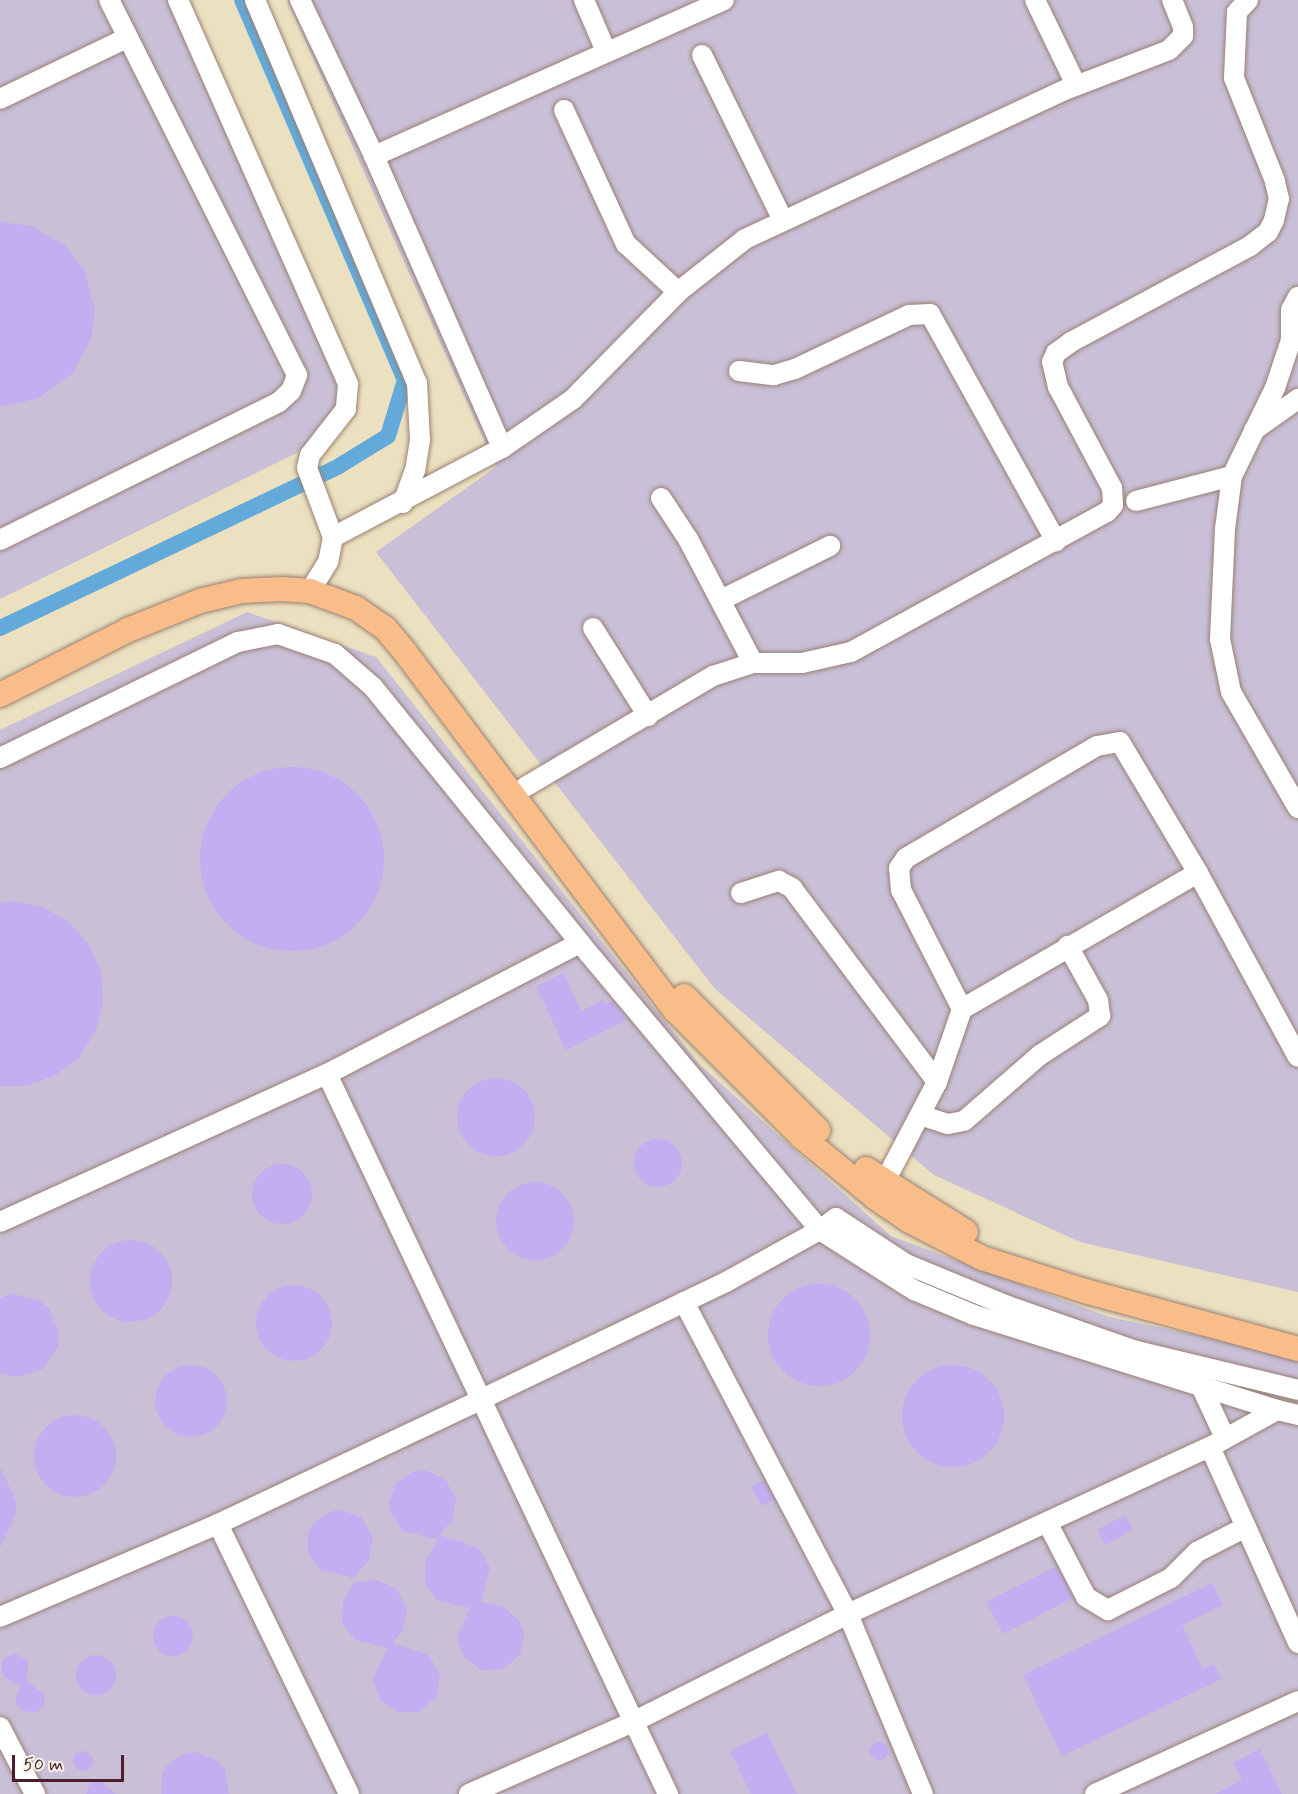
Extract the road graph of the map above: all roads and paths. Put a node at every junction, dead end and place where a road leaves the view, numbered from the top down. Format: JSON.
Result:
{"nodes":[{"id":1,"x":109,"y":0,"type":"edge"},
{"id":2,"x":178,"y":0,"type":"edge"},
{"id":3,"x":255,"y":0,"type":"edge"},
{"id":4,"x":300,"y":0,"type":"edge"},
{"id":5,"x":584,"y":0,"type":"edge"},
{"id":6,"x":724,"y":0,"type":"edge"},
{"id":7,"x":1035,"y":0,"type":"edge"},
{"id":8,"x":1172,"y":0,"type":"edge"},
{"id":9,"x":1248,"y":0,"type":"edge"},
{"id":10,"x":127,"y":38,"type":"junction"},
{"id":11,"x":606,"y":51,"type":"junction"},
{"id":12,"x":702,"y":55,"type":"dead end"},
{"id":13,"x":1076,"y":85,"type":"junction"},
{"id":14,"x":0,"y":99,"type":"edge"},
{"id":15,"x":564,"y":110,"type":"dead end"},
{"id":16,"x":374,"y":156,"type":"junction"},
{"id":17,"x":783,"y":220,"type":"junction"},
{"id":18,"x":678,"y":292,"type":"junction"},
{"id":19,"x":1298,"y":297,"type":"edge"},
{"id":20,"x":1294,"y":337,"type":"edge"},
{"id":21,"x":739,"y":371,"type":"dead end"},
{"id":22,"x":1298,"y":399,"type":"edge"},
{"id":23,"x":1252,"y":432,"type":"junction"},
{"id":24,"x":502,"y":448,"type":"junction"},
{"id":25,"x":1232,"y":476,"type":"junction"},
{"id":26,"x":661,"y":498,"type":"dead end"},
{"id":27,"x":1136,"y":501,"type":"dead end"},
{"id":28,"x":402,"y":503,"type":"junction"},
{"id":29,"x":333,"y":537,"type":"junction"},
{"id":30,"x":0,"y":540,"type":"edge"},
{"id":31,"x":1056,"y":541,"type":"junction"},
{"id":32,"x":830,"y":546,"type":"dead end"},
{"id":33,"x":315,"y":584,"type":"junction"},
{"id":34,"x":721,"y":600,"type":"junction"},
{"id":35,"x":593,"y":628,"type":"dead end"},
{"id":36,"x":753,"y":663,"type":"junction"},
{"id":37,"x":0,"y":678,"type":"edge"},
{"id":38,"x":0,"y":695,"type":"edge"},
{"id":39,"x":648,"y":716,"type":"junction"},
{"id":40,"x":0,"y":758,"type":"edge"},
{"id":41,"x":525,"y":787,"type":"junction"},
{"id":42,"x":1298,"y":808,"type":"edge"},
{"id":43,"x":1198,"y":873,"type":"junction"},
{"id":44,"x":741,"y":893,"type":"dead end"},
{"id":45,"x":580,"y":943,"type":"junction"},
{"id":46,"x":1068,"y":946,"type":"junction"},
{"id":47,"x":962,"y":1009,"type":"junction"},
{"id":48,"x":1298,"y":1057,"type":"edge"},
{"id":49,"x":327,"y":1074,"type":"junction"},
{"id":50,"x":937,"y":1082,"type":"junction"},
{"id":51,"x":920,"y":1115,"type":"junction"},
{"id":52,"x":884,"y":1183,"type":"junction"},
{"id":53,"x":0,"y":1222,"type":"edge"},
{"id":54,"x":820,"y":1230,"type":"junction"},
{"id":55,"x":684,"y":1302,"type":"junction"},
{"id":56,"x":1298,"y":1332,"type":"edge"},
{"id":57,"x":1298,"y":1349,"type":"edge"},
{"id":58,"x":1201,"y":1386,"type":"junction"},
{"id":59,"x":1298,"y":1390,"type":"edge"},
{"id":60,"x":482,"y":1399,"type":"junction"},
{"id":61,"x":1277,"y":1410,"type":"junction"},
{"id":62,"x":1298,"y":1415,"type":"edge"},
{"id":63,"x":1218,"y":1443,"type":"junction"},
{"id":64,"x":218,"y":1524,"type":"junction"},
{"id":65,"x":1048,"y":1524,"type":"junction"},
{"id":66,"x":1246,"y":1527,"type":"junction"},
{"id":67,"x":848,"y":1614,"type":"junction"},
{"id":68,"x":0,"y":1617,"type":"edge"},
{"id":69,"x":1298,"y":1643,"type":"edge"},
{"id":70,"x":1298,"y":1701,"type":"edge"},
{"id":71,"x":635,"y":1721,"type":"junction"},
{"id":72,"x":0,"y":1727,"type":"edge"},
{"id":73,"x":34,"y":1794,"type":"edge"},
{"id":74,"x":349,"y":1794,"type":"edge"},
{"id":75,"x":469,"y":1794,"type":"edge"},
{"id":76,"x":668,"y":1794,"type":"edge"},
{"id":77,"x":923,"y":1794,"type":"edge"},
{"id":78,"x":1095,"y":1794,"type":"edge"}],
"edges":[{"from":1,"to":10,"type":"street"},
{"from":2,"to":29,"type":"street"},
{"from":3,"to":28,"type":"street"},
{"from":4,"to":16,"type":"street"},
{"from":5,"to":11,"type":"street"},
{"from":6,"to":11,"type":"street"},
{"from":7,"to":13,"type":"street"},
{"from":8,"to":13,"type":"street"},
{"from":9,"to":31,"type":"street"},
{"from":10,"to":14,"type":"street"},
{"from":10,"to":30,"type":"street"},
{"from":11,"to":16,"type":"street"},
{"from":12,"to":17,"type":"street"},
{"from":13,"to":17,"type":"street"},
{"from":15,"to":18,"type":"street"},
{"from":16,"to":24,"type":"street"},
{"from":17,"to":18,"type":"street"},
{"from":18,"to":24,"type":"street"},
{"from":19,"to":20,"type":"street"},
{"from":20,"to":23,"type":"street"},
{"from":21,"to":31,"type":"street"},
{"from":22,"to":23,"type":"street"},
{"from":23,"to":25,"type":"street"},
{"from":24,"to":28,"type":"street"},
{"from":25,"to":27,"type":"street"},
{"from":25,"to":42,"type":"street"},
{"from":26,"to":34,"type":"street"},
{"from":28,"to":29,"type":"street"},
{"from":29,"to":33,"type":"street"},
{"from":31,"to":36,"type":"street"},
{"from":32,"to":34,"type":"street"},
{"from":33,"to":37,"type":"main road"},
{"from":33,"to":38,"type":"main road"},
{"from":33,"to":41,"type":"main road"},
{"from":33,"to":57,"type":"main road"},
{"from":34,"to":36,"type":"street"},
{"from":35,"to":39,"type":"street"},
{"from":36,"to":39,"type":"street"},
{"from":39,"to":41,"type":"street"},
{"from":40,"to":45,"type":"street"},
{"from":41,"to":52,"type":"main road"},
{"from":43,"to":46,"type":"street"},
{"from":43,"to":47,"type":"street"},
{"from":43,"to":48,"type":"street"},
{"from":44,"to":50,"type":"street"},
{"from":45,"to":49,"type":"street"},
{"from":45,"to":54,"type":"street"},
{"from":46,"to":47,"type":"street"},
{"from":46,"to":51,"type":"street"},
{"from":47,"to":50,"type":"street"},
{"from":49,"to":53,"type":"street"},
{"from":49,"to":60,"type":"street"},
{"from":50,"to":51,"type":"street"},
{"from":51,"to":52,"type":"street"},
{"from":52,"to":56,"type":"main road"},
{"from":54,"to":55,"type":"street"},
{"from":54,"to":58,"type":"street"},
{"from":54,"to":59,"type":"street"},
{"from":55,"to":60,"type":"street"},
{"from":55,"to":67,"type":"street"},
{"from":58,"to":61,"type":"street"},
{"from":58,"to":63,"type":"street"},
{"from":60,"to":64,"type":"street"},
{"from":60,"to":71,"type":"street"},
{"from":61,"to":62,"type":"street"},
{"from":61,"to":63,"type":"street"},
{"from":63,"to":65,"type":"street"},
{"from":63,"to":66,"type":"street"},
{"from":64,"to":68,"type":"street"},
{"from":64,"to":74,"type":"street"},
{"from":65,"to":66,"type":"street"},
{"from":65,"to":67,"type":"street"},
{"from":66,"to":69,"type":"street"},
{"from":67,"to":71,"type":"street"},
{"from":67,"to":77,"type":"street"},
{"from":70,"to":78,"type":"street"},
{"from":71,"to":75,"type":"street"},
{"from":71,"to":76,"type":"street"},
{"from":72,"to":73,"type":"street"}]}
